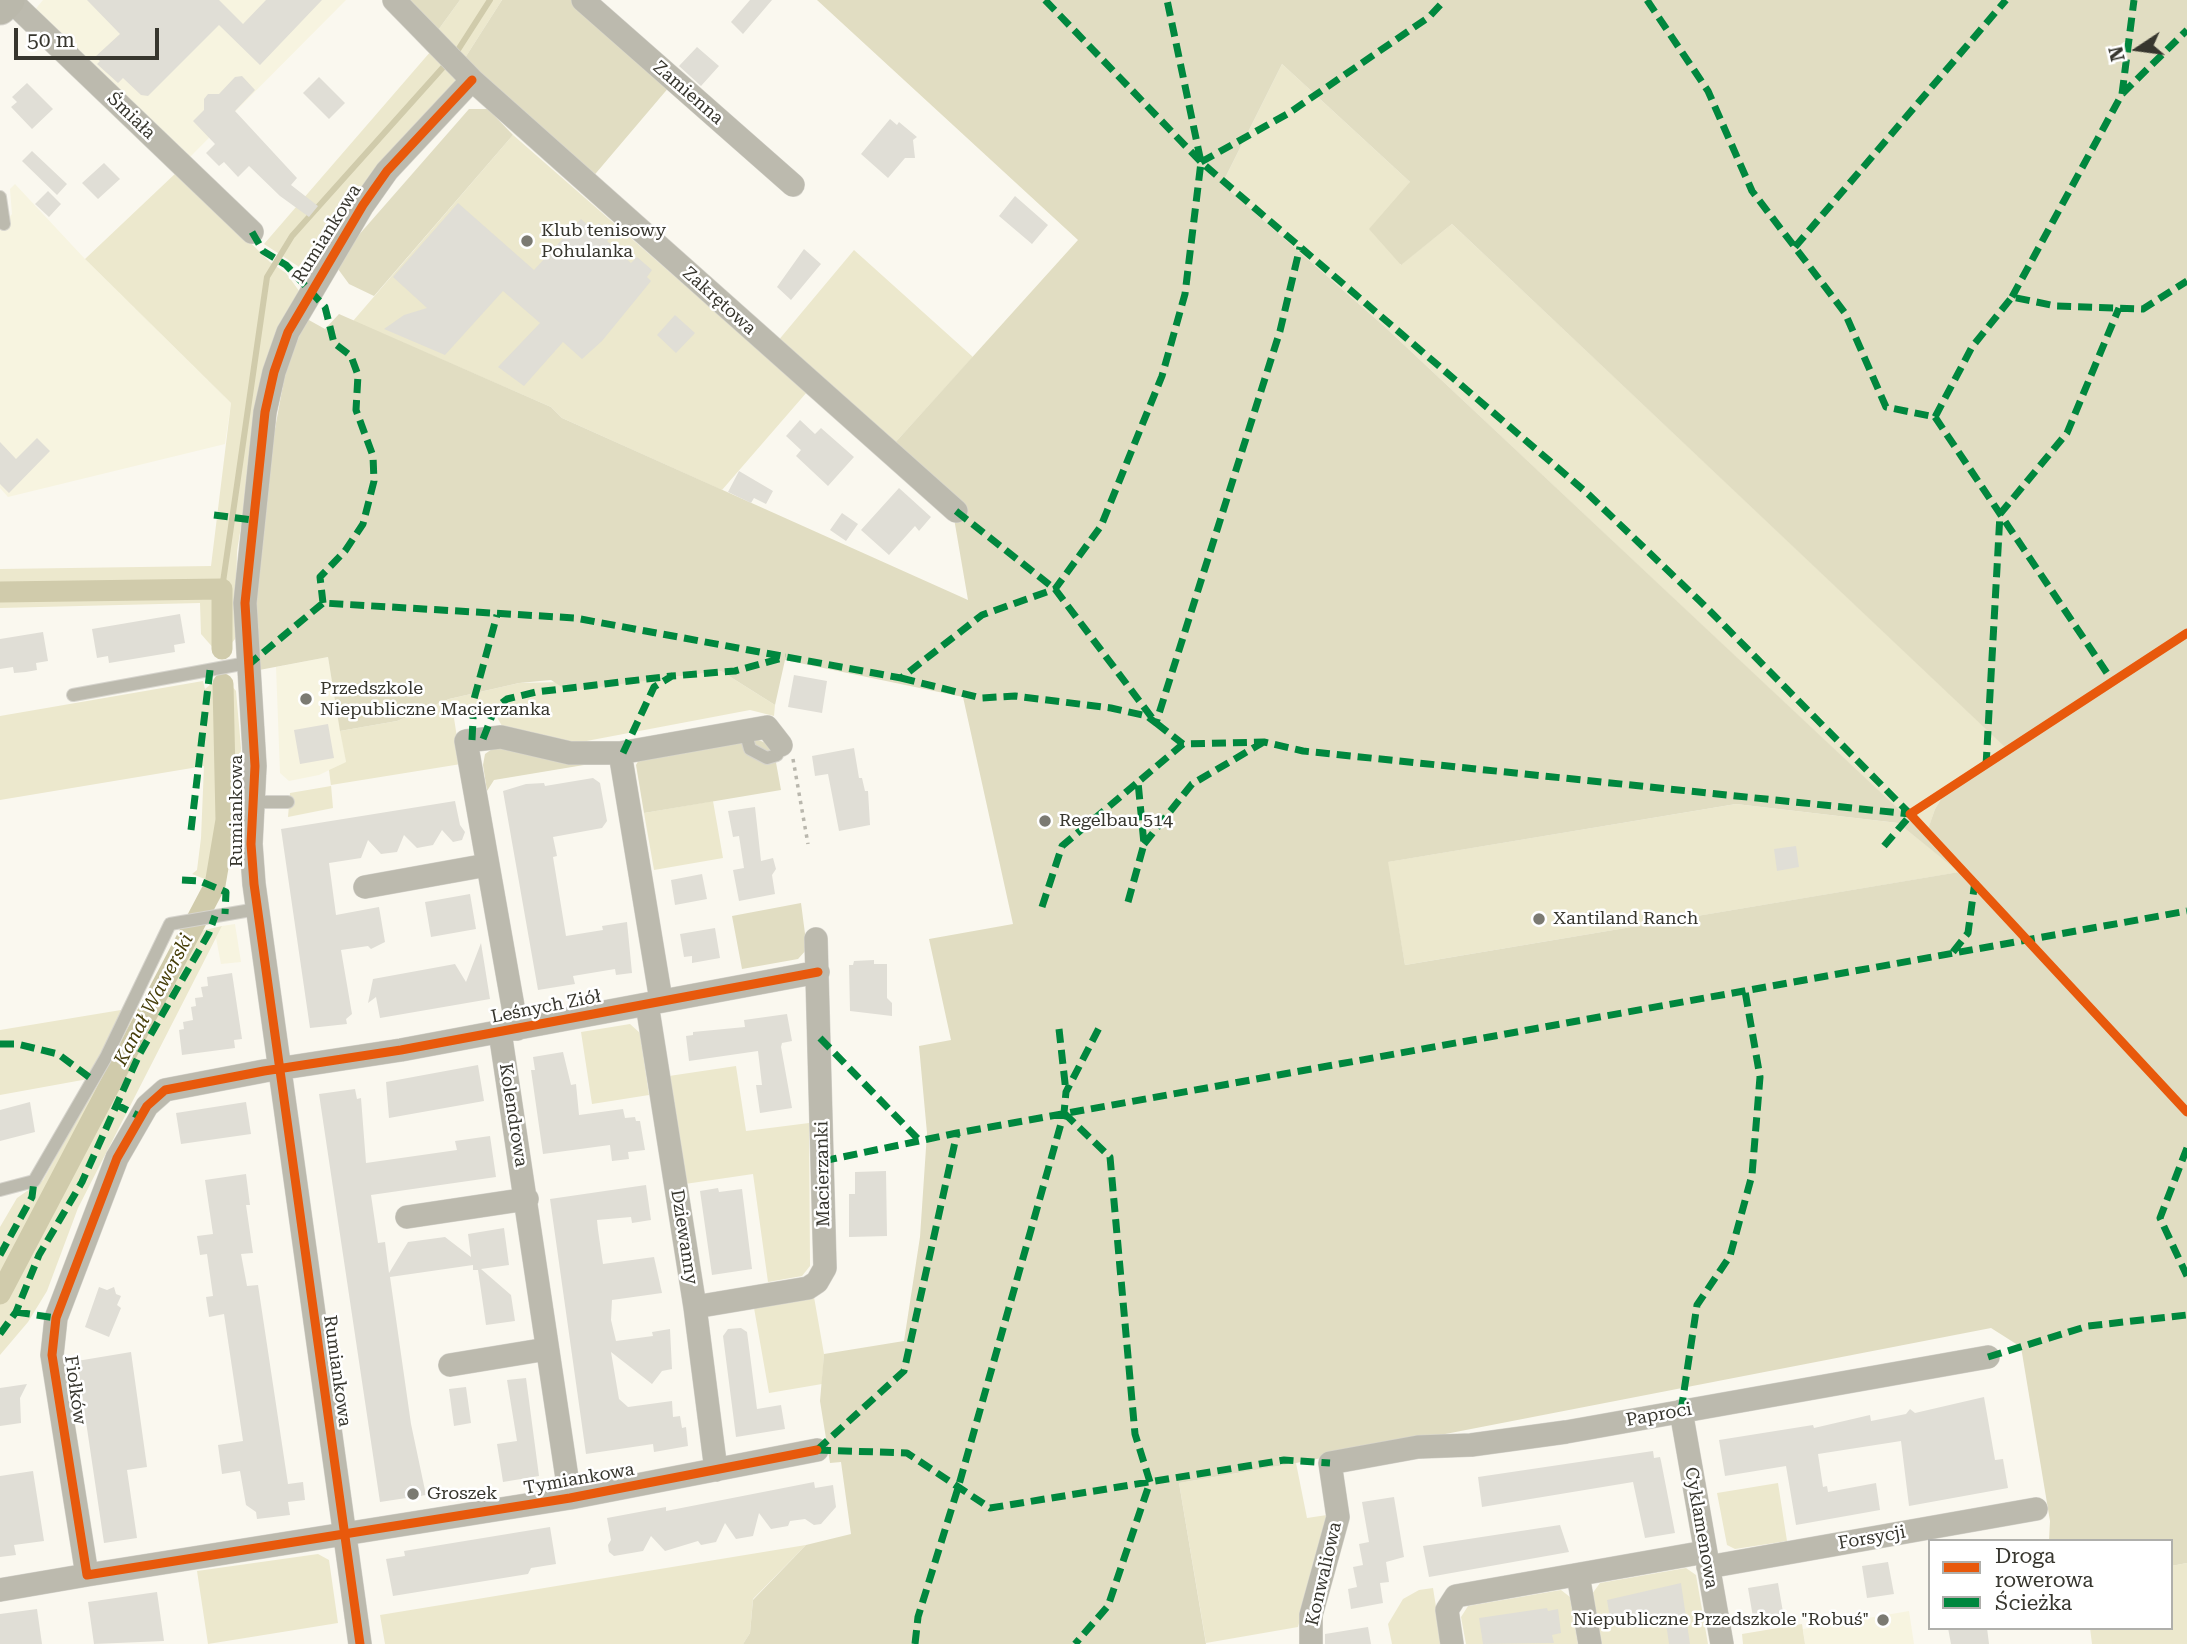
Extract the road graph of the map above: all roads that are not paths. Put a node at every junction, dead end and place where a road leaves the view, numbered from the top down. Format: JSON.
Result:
{"nodes":[{"id":1,"x":9,"y":0,"type":"edge"},
{"id":2,"x":394,"y":0,"type":"edge"},
{"id":3,"x":583,"y":0,"type":"edge"},
{"id":4,"x":0,"y":8,"type":"edge"},
{"id":5,"x":465,"y":72,"type":"junction"},
{"id":6,"x":793,"y":185,"type":"dead end"},
{"id":7,"x":0,"y":197,"type":"edge"},
{"id":8,"x":4,"y":224,"type":"dead end"},
{"id":9,"x":252,"y":232,"type":"dead end"},
{"id":10,"x":956,"y":511,"type":"dead end"},
{"id":11,"x":247,"y":663,"type":"junction"},
{"id":12,"x":73,"y":695,"type":"dead end"},
{"id":13,"x":782,"y":745,"type":"road end"},
{"id":14,"x":620,"y":753,"type":"junction"},
{"id":15,"x":254,"y":802,"type":"junction"},
{"id":16,"x":288,"y":802,"type":"dead end"},
{"id":17,"x":487,"y":865,"type":"junction"},
{"id":18,"x":365,"y":887,"type":"dead end"},
{"id":19,"x":257,"y":909,"type":"junction"},
{"id":20,"x":816,"y":939,"type":"dead end"},
{"id":21,"x":818,"y":972,"type":"junction"},
{"id":22,"x":654,"y":1002,"type":"junction"},
{"id":23,"x":508,"y":1030,"type":"junction"},
{"id":24,"x":278,"y":1068,"type":"junction"},
{"id":25,"x":0,"y":1190,"type":"edge"},
{"id":26,"x":527,"y":1199,"type":"junction"},
{"id":27,"x":407,"y":1217,"type":"dead end"},
{"id":28,"x":695,"y":1307,"type":"junction"},
{"id":29,"x":547,"y":1349,"type":"junction"},
{"id":30,"x":1988,"y":1357,"type":"dead end"},
{"id":31,"x":450,"y":1365,"type":"dead end"},
{"id":32,"x":1681,"y":1411,"type":"junction"},
{"id":33,"x":817,"y":1450,"type":"dead end"},
{"id":34,"x":1330,"y":1463,"type":"joint"},
{"id":35,"x":716,"y":1470,"type":"junction"},
{"id":36,"x":570,"y":1498,"type":"junction"},
{"id":37,"x":2036,"y":1509,"type":"dead end"},
{"id":38,"x":344,"y":1533,"type":"junction"},
{"id":39,"x":1707,"y":1560,"type":"junction"},
{"id":40,"x":87,"y":1574,"type":"junction"},
{"id":41,"x":1578,"y":1575,"type":"junction"},
{"id":42,"x":0,"y":1590,"type":"edge"},
{"id":43,"x":360,"y":1644,"type":"edge"},
{"id":44,"x":1311,"y":1644,"type":"edge"},
{"id":45,"x":1452,"y":1644,"type":"edge"},
{"id":46,"x":1590,"y":1644,"type":"edge"},
{"id":47,"x":1722,"y":1644,"type":"edge"}],
"edges":[{"from":1,"to":4,"type":"street"},
{"from":1,"to":9,"type":"street","name":"Śmiała"},
{"from":2,"to":5,"type":"street","name":"Zakrętowa"},
{"from":3,"to":6,"type":"street","name":"Zamienna"},
{"from":5,"to":10,"type":"street","name":"Zakrętowa"},
{"from":5,"to":11,"type":"street","name":"Rumiankowa"},
{"from":7,"to":8,"type":"lane"},
{"from":11,"to":12,"type":"lane"},
{"from":11,"to":15,"type":"street","name":"Rumiankowa"},
{"from":13,"to":14,"type":"street"},
{"from":14,"to":17,"type":"street","name":"Kolendrowa"},
{"from":14,"to":22,"type":"street","name":"Dziewanny"},
{"from":15,"to":16,"type":"lane"},
{"from":15,"to":19,"type":"street","name":"Rumiankowa"},
{"from":17,"to":18,"type":"street"},
{"from":17,"to":23,"type":"street","name":"Kolendrowa"},
{"from":19,"to":24,"type":"street","name":"Rumiankowa"},
{"from":19,"to":25,"type":"lane"},
{"from":20,"to":21,"type":"street","name":"Macierzanki"},
{"from":21,"to":22,"type":"street","name":"Leśnych Ziół"},
{"from":21,"to":28,"type":"street","name":"Macierzanki"},
{"from":22,"to":23,"type":"street","name":"Leśnych Ziół"},
{"from":22,"to":28,"type":"street","name":"Dziewanny"},
{"from":23,"to":24,"type":"street","name":"Leśnych Ziół"},
{"from":23,"to":26,"type":"street","name":"Kolendrowa"},
{"from":24,"to":38,"type":"street","name":"Rumiankowa"},
{"from":24,"to":40,"type":"street","name":"Fiołków"},
{"from":26,"to":27,"type":"street"},
{"from":26,"to":29,"type":"street","name":"Kolendrowa"},
{"from":28,"to":35,"type":"street","name":"Dziewanny"},
{"from":29,"to":31,"type":"street"},
{"from":29,"to":36,"type":"street","name":"Kolendrowa"},
{"from":30,"to":32,"type":"street","name":"Paproci"},
{"from":32,"to":34,"type":"street","name":"Paproci"},
{"from":32,"to":39,"type":"street","name":"Cyklamenowa"},
{"from":33,"to":35,"type":"street","name":"Tymiankowa"},
{"from":34,"to":44,"type":"street","name":"Konwaliowa"},
{"from":35,"to":36,"type":"street","name":"Tymiankowa"},
{"from":36,"to":38,"type":"street","name":"Tymiankowa"},
{"from":37,"to":39,"type":"street","name":"Forsycji"},
{"from":38,"to":40,"type":"street"},
{"from":38,"to":43,"type":"street","name":"Rumiankowa"},
{"from":39,"to":41,"type":"street","name":"Forsycji"},
{"from":39,"to":47,"type":"street","name":"Cyklamenowa"},
{"from":40,"to":42,"type":"street"},
{"from":41,"to":45,"type":"street","name":"Forsycji"},
{"from":41,"to":46,"type":"street"}]}
